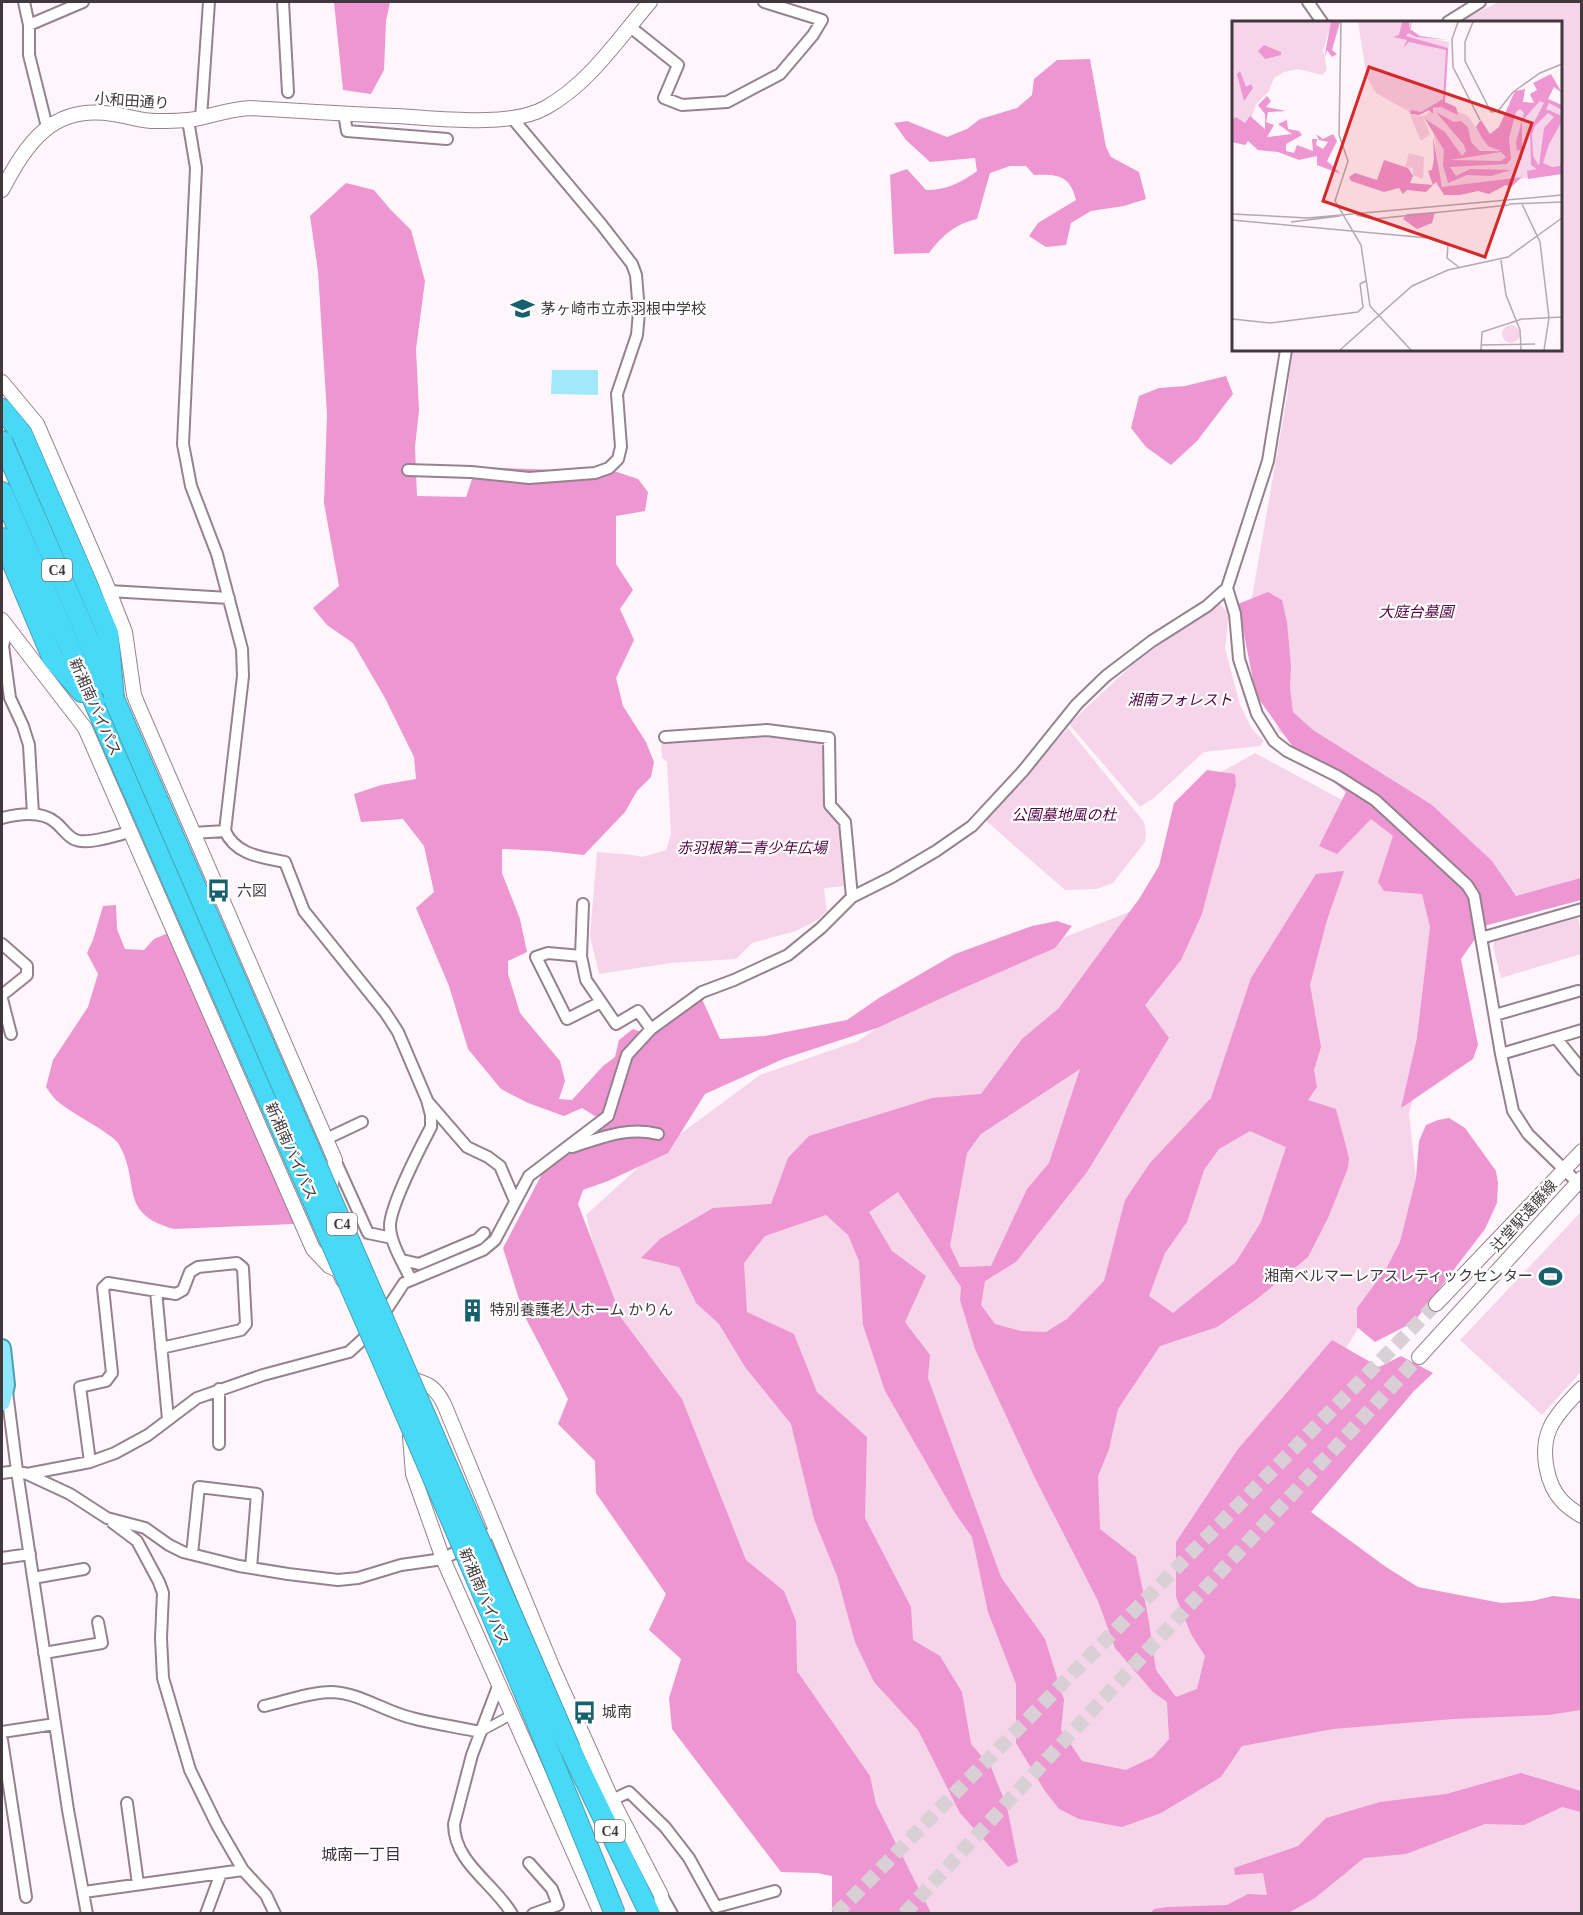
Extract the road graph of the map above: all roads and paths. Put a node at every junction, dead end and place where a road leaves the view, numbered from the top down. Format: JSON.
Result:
{"nodes":[{"id":1,"x":24,"y":2,"type":"edge"},
{"id":2,"x":56,"y":2,"type":"edge"},
{"id":3,"x":83,"y":2,"type":"edge"},
{"id":4,"x":209,"y":2,"type":"edge"},
{"id":5,"x":283,"y":2,"type":"edge"},
{"id":6,"x":650,"y":2,"type":"edge"},
{"id":7,"x":764,"y":2,"type":"edge"},
{"id":8,"x":1308,"y":2,"type":"edge"},
{"id":9,"x":1480,"y":2,"type":"edge"},
{"id":10,"x":65,"y":9,"type":"junction"},
{"id":11,"x":1321,"y":21,"type":"edge"},
{"id":12,"x":1450,"y":21,"type":"edge"},
{"id":13,"x":29,"y":25,"type":"junction"},
{"id":14,"x":629,"y":26,"type":"junction"},
{"id":15,"x":288,"y":92,"type":"dead end"},
{"id":16,"x":344,"y":114,"type":"junction"},
{"id":17,"x":194,"y":119,"type":"junction"},
{"id":18,"x":513,"y":119,"type":"junction"},
{"id":19,"x":47,"y":127,"type":"junction"},
{"id":20,"x":447,"y":139,"type":"dead end"},
{"id":21,"x":2,"y":190,"type":"edge"},
{"id":22,"x":1286,"y":351,"type":"edge"},
{"id":23,"x":2,"y":382,"type":"edge"},
{"id":24,"x":2,"y":409,"type":"edge"},
{"id":25,"x":2,"y":441,"type":"edge"},
{"id":26,"x":408,"y":470,"type":"dead end"},
{"id":27,"x":2,"y":492,"type":"edge"},
{"id":28,"x":2,"y":538,"type":"edge"},
{"id":29,"x":1227,"y":588,"type":"junction"},
{"id":30,"x":108,"y":591,"type":"junction"},
{"id":31,"x":229,"y":598,"type":"junction"},
{"id":32,"x":4,"y":624,"type":"edge"},
{"id":33,"x":114,"y":699,"type":"junction"},
{"id":34,"x":95,"y":708,"type":"junction"},
{"id":35,"x":665,"y":737,"type":"dead end"},
{"id":36,"x":33,"y":814,"type":"junction"},
{"id":37,"x":2,"y":818,"type":"edge"},
{"id":38,"x":225,"y":831,"type":"junction"},
{"id":39,"x":130,"y":832,"type":"junction"},
{"id":40,"x":193,"y":833,"type":"junction"},
{"id":41,"x":852,"y":897,"type":"junction"},
{"id":42,"x":583,"y":904,"type":"dead end"},
{"id":43,"x":1581,"y":909,"type":"edge"},
{"id":44,"x":1481,"y":938,"type":"junction"},
{"id":45,"x":2,"y":944,"type":"edge"},
{"id":46,"x":581,"y":956,"type":"junction"},
{"id":47,"x":1578,"y":991,"type":"dead end"},
{"id":48,"x":2,"y":997,"type":"edge"},
{"id":49,"x":601,"y":1002,"type":"junction"},
{"id":50,"x":1495,"y":1015,"type":"junction"},
{"id":51,"x":651,"y":1029,"type":"junction"},
{"id":52,"x":1581,"y":1030,"type":"edge"},
{"id":53,"x":11,"y":1034,"type":"dead end"},
{"id":54,"x":1556,"y":1038,"type":"junction"},
{"id":55,"x":1501,"y":1054,"type":"junction"},
{"id":56,"x":1581,"y":1070,"type":"edge"},
{"id":57,"x":427,"y":1100,"type":"junction"},
{"id":58,"x":362,"y":1122,"type":"dead end"},
{"id":59,"x":658,"y":1134,"type":"dead end"},
{"id":60,"x":326,"y":1138,"type":"junction"},
{"id":61,"x":566,"y":1148,"type":"junction"},
{"id":62,"x":1581,"y":1150,"type":"edge"},
{"id":63,"x":335,"y":1160,"type":"junction"},
{"id":64,"x":1563,"y":1169,"type":"junction"},
{"id":65,"x":1580,"y":1182,"type":"edge"},
{"id":66,"x":514,"y":1201,"type":"junction"},
{"id":67,"x":327,"y":1206,"type":"junction"},
{"id":68,"x":298,"y":1215,"type":"junction"},
{"id":69,"x":484,"y":1233,"type":"dead end"},
{"id":70,"x":392,"y":1238,"type":"junction"},
{"id":71,"x":402,"y":1260,"type":"junction"},
{"id":72,"x":411,"y":1280,"type":"junction"},
{"id":73,"x":156,"y":1291,"type":"junction"},
{"id":74,"x":1436,"y":1304,"type":"tunnel mouth"},
{"id":75,"x":370,"y":1332,"type":"junction"},
{"id":76,"x":2,"y":1348,"type":"edge"},
{"id":77,"x":161,"y":1348,"type":"junction"},
{"id":78,"x":1419,"y":1357,"type":"tunnel mouth"},
{"id":79,"x":6,"y":1385,"type":"junction"},
{"id":80,"x":219,"y":1389,"type":"junction"},
{"id":81,"x":1581,"y":1391,"type":"edge"},
{"id":82,"x":2,"y":1402,"type":"edge"},
{"id":83,"x":168,"y":1419,"type":"junction"},
{"id":84,"x":219,"y":1444,"type":"dead end"},
{"id":85,"x":90,"y":1462,"type":"junction"},
{"id":86,"x":22,"y":1472,"type":"junction"},
{"id":87,"x":2,"y":1473,"type":"edge"},
{"id":88,"x":93,"y":1510,"type":"junction"},
{"id":89,"x":1581,"y":1516,"type":"edge"},
{"id":90,"x":495,"y":1531,"type":"junction"},
{"id":91,"x":30,"y":1554,"type":"junction"},
{"id":92,"x":192,"y":1554,"type":"junction"},
{"id":93,"x":2,"y":1558,"type":"edge"},
{"id":94,"x":443,"y":1559,"type":"junction"},
{"id":95,"x":251,"y":1568,"type":"junction"},
{"id":96,"x":84,"y":1569,"type":"dead end"},
{"id":97,"x":33,"y":1578,"type":"junction"},
{"id":98,"x":98,"y":1622,"type":"dead end"},
{"id":99,"x":44,"y":1653,"type":"junction"},
{"id":100,"x":560,"y":1683,"type":"junction"},
{"id":101,"x":499,"y":1684,"type":"junction"},
{"id":102,"x":264,"y":1706,"type":"dead end"},
{"id":103,"x":511,"y":1709,"type":"junction"},
{"id":104,"x":55,"y":1724,"type":"junction"},
{"id":105,"x":2,"y":1732,"type":"edge"},
{"id":106,"x":480,"y":1732,"type":"junction"},
{"id":107,"x":2,"y":1740,"type":"edge"},
{"id":108,"x":612,"y":1800,"type":"junction"},
{"id":109,"x":127,"y":1803,"type":"dead end"},
{"id":110,"x":529,"y":1863,"type":"dead end"},
{"id":111,"x":243,"y":1870,"type":"junction"},
{"id":112,"x":221,"y":1873,"type":"junction"},
{"id":113,"x":138,"y":1884,"type":"junction"},
{"id":114,"x":775,"y":1891,"type":"dead end"},
{"id":115,"x":84,"y":1892,"type":"junction"},
{"id":116,"x":661,"y":1895,"type":"junction"},
{"id":117,"x":26,"y":1897,"type":"dead end"},
{"id":118,"x":717,"y":1910,"type":"edge"},
{"id":119,"x":87,"y":1914,"type":"edge"},
{"id":120,"x":207,"y":1914,"type":"edge"},
{"id":121,"x":275,"y":1914,"type":"edge"},
{"id":122,"x":512,"y":1914,"type":"edge"},
{"id":123,"x":532,"y":1914,"type":"edge"},
{"id":124,"x":601,"y":1914,"type":"edge"},
{"id":125,"x":615,"y":1914,"type":"edge"},
{"id":126,"x":650,"y":1914,"type":"edge"},
{"id":127,"x":663,"y":1914,"type":"edge"},
{"id":128,"x":672,"y":1914,"type":"edge"}],
"edges":[{"from":1,"to":13,"type":"street"},
{"from":2,"to":10,"type":"street"},
{"from":3,"to":10,"type":"street"},
{"from":4,"to":17,"type":"street"},
{"from":5,"to":15,"type":"street"},
{"from":6,"to":14,"type":"street","name":"小和田通り"},
{"from":7,"to":14,"type":"street"},
{"from":8,"to":11,"type":"street"},
{"from":9,"to":12,"type":"street"},
{"from":10,"to":13,"type":"street"},
{"from":13,"to":19,"type":"street"},
{"from":14,"to":18,"type":"street","name":"小和田通り"},
{"from":16,"to":17,"type":"street","name":"小和田通り"},
{"from":16,"to":18,"type":"street","name":"小和田通り"},
{"from":16,"to":20,"type":"street"},
{"from":17,"to":19,"type":"street","name":"小和田通り"},
{"from":17,"to":31,"type":"street"},
{"from":18,"to":26,"type":"street"},
{"from":19,"to":21,"type":"street","name":"小和田通り"},
{"from":22,"to":29,"type":"street"},
{"from":23,"to":30,"type":"street"},
{"from":24,"to":33,"type":"highway"},
{"from":25,"to":33,"type":"highway","name":"新湘南バイパス","number":"C4"},
{"from":27,"to":34,"type":"highway","name":"新湘南バイパス","number":"C4"},
{"from":28,"to":34,"type":"highway"},
{"from":29,"to":41,"type":"street"},
{"from":29,"to":44,"type":"street"},
{"from":30,"to":31,"type":"street"},
{"from":30,"to":40,"type":"street"},
{"from":31,"to":38,"type":"street"},
{"from":32,"to":36,"type":"street"},
{"from":32,"to":39,"type":"street"},
{"from":33,"to":126,"type":"highway","name":"新湘南バイパス","number":"C4","bridge":true},
{"from":34,"to":125,"type":"highway","name":"新湘南バイパス","number":"C4","bridge":true},
{"from":35,"to":41,"type":"street"},
{"from":36,"to":37,"type":"street"},
{"from":36,"to":39,"type":"street"},
{"from":38,"to":40,"type":"street"},
{"from":38,"to":57,"type":"street"},
{"from":39,"to":68,"type":"street"},
{"from":40,"to":60,"type":"street"},
{"from":41,"to":51,"type":"street"},
{"from":42,"to":46,"type":"street"},
{"from":43,"to":44,"type":"street"},
{"from":44,"to":50,"type":"street"},
{"from":45,"to":48,"type":"street"},
{"from":46,"to":49,"type":"street"},
{"from":46,"to":49,"type":"street"},
{"from":47,"to":50,"type":"street"},
{"from":48,"to":53,"type":"street"},
{"from":49,"to":51,"type":"street"},
{"from":50,"to":55,"type":"street"},
{"from":51,"to":61,"type":"street"},
{"from":52,"to":54,"type":"street"},
{"from":54,"to":55,"type":"street"},
{"from":54,"to":56,"type":"street"},
{"from":55,"to":64,"type":"street"},
{"from":57,"to":66,"type":"street"},
{"from":57,"to":70,"type":"street"},
{"from":58,"to":60,"type":"street"},
{"from":59,"to":61,"type":"street"},
{"from":60,"to":63,"type":"street"},
{"from":61,"to":66,"type":"street"},
{"from":62,"to":64,"type":"street","name":"辻堂駅遠藤線"},
{"from":63,"to":67,"type":"street"},
{"from":63,"to":70,"type":"street"},
{"from":64,"to":65,"type":"street"},
{"from":64,"to":74,"type":"street","name":"辻堂駅遠藤線"},
{"from":65,"to":78,"type":"street","name":"辻堂駅遠藤線"},
{"from":66,"to":72,"type":"street"},
{"from":67,"to":68,"type":"street"},
{"from":67,"to":75,"type":"street"},
{"from":68,"to":75,"type":"street"},
{"from":69,"to":71,"type":"street"},
{"from":70,"to":71,"type":"street"},
{"from":71,"to":72,"type":"street"},
{"from":72,"to":75,"type":"street"},
{"from":73,"to":77,"type":"street"},
{"from":73,"to":77,"type":"street"},
{"from":73,"to":85,"type":"street"},
{"from":75,"to":80,"type":"street"},
{"from":75,"to":90,"type":"street"},
{"from":75,"to":94,"type":"street"},
{"from":76,"to":79,"type":"main road"},
{"from":77,"to":83,"type":"street"},
{"from":79,"to":82,"type":"main road"},
{"from":79,"to":86,"type":"street"},
{"from":80,"to":83,"type":"street"},
{"from":80,"to":84,"type":"street"},
{"from":81,"to":89,"type":"street"},
{"from":83,"to":85,"type":"street"},
{"from":85,"to":86,"type":"street"},
{"from":86,"to":87,"type":"street"},
{"from":86,"to":88,"type":"street"},
{"from":86,"to":91,"type":"street"},
{"from":88,"to":92,"type":"street"},
{"from":88,"to":111,"type":"street"},
{"from":90,"to":94,"type":"street"},
{"from":90,"to":100,"type":"street"},
{"from":91,"to":93,"type":"street"},
{"from":91,"to":97,"type":"street"},
{"from":92,"to":95,"type":"street"},
{"from":92,"to":95,"type":"street"},
{"from":94,"to":95,"type":"street"},
{"from":94,"to":101,"type":"street"},
{"from":96,"to":97,"type":"street"},
{"from":97,"to":99,"type":"street"},
{"from":98,"to":99,"type":"street"},
{"from":99,"to":104,"type":"street"},
{"from":100,"to":103,"type":"street"},
{"from":100,"to":108,"type":"street"},
{"from":101,"to":103,"type":"street"},
{"from":101,"to":106,"type":"street"},
{"from":102,"to":106,"type":"street"},
{"from":103,"to":106,"type":"street"},
{"from":103,"to":124,"type":"street"},
{"from":104,"to":105,"type":"street"},
{"from":104,"to":115,"type":"street"},
{"from":106,"to":122,"type":"street"},
{"from":107,"to":117,"type":"street"},
{"from":108,"to":116,"type":"street"},
{"from":108,"to":118,"type":"street"},
{"from":109,"to":113,"type":"street"},
{"from":110,"to":123,"type":"street"},
{"from":111,"to":112,"type":"street"},
{"from":111,"to":121,"type":"street"},
{"from":112,"to":113,"type":"street"},
{"from":112,"to":120,"type":"street"},
{"from":113,"to":115,"type":"street"},
{"from":114,"to":118,"type":"street"},
{"from":115,"to":119,"type":"street"},
{"from":116,"to":127,"type":"street"},
{"from":116,"to":128,"type":"street"}]}
